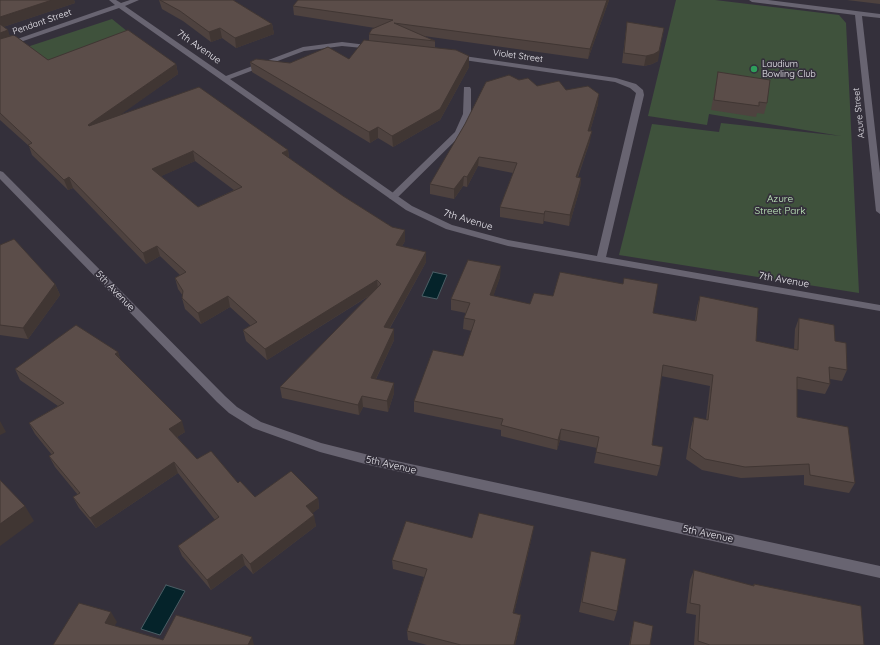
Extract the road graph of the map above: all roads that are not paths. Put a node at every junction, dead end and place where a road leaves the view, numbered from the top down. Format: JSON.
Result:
{"nodes":[{"id":1,"x":112,"y":0,"type":"edge"},
{"id":2,"x":136,"y":0,"type":"edge"},
{"id":3,"x":752,"y":0,"type":"edge"},
{"id":4,"x":120,"y":6,"type":"junction"},
{"id":5,"x":858,"y":13,"type":"junction"},
{"id":6,"x":880,"y":16,"type":"edge"},
{"id":7,"x":0,"y":46,"type":"edge"},
{"id":8,"x":379,"y":48,"type":"edge"},
{"id":9,"x":449,"y":56,"type":"edge"},
{"id":10,"x":225,"y":79,"type":"junction"},
{"id":11,"x":467,"y":89,"type":"dead end"},
{"id":12,"x":0,"y":174,"type":"edge"},
{"id":13,"x":393,"y":197,"type":"junction"},
{"id":14,"x":880,"y":211,"type":"edge"},
{"id":15,"x":601,"y":259,"type":"junction"},
{"id":16,"x":880,"y":308,"type":"edge"},
{"id":17,"x":880,"y":572,"type":"edge"}],
"edges":[{"from":1,"to":4,"type":"street","name":"7th Avenue"},
{"from":2,"to":4,"type":"street","name":"Pendant Street"},
{"from":3,"to":5,"type":"street"},
{"from":4,"to":7,"type":"street","name":"Pendant Street"},
{"from":4,"to":10,"type":"street","name":"7th Avenue"},
{"from":5,"to":6,"type":"street"},
{"from":5,"to":14,"type":"street","name":"Azure Street"},
{"from":8,"to":10,"type":"street"},
{"from":9,"to":15,"type":"street","name":"Violet Street"},
{"from":10,"to":13,"type":"street","name":"7th Avenue"},
{"from":11,"to":13,"type":"street"},
{"from":12,"to":17,"type":"street","name":"5th Avenue"},
{"from":13,"to":15,"type":"street","name":"7th Avenue"},
{"from":15,"to":16,"type":"street","name":"7th Avenue"}]}
